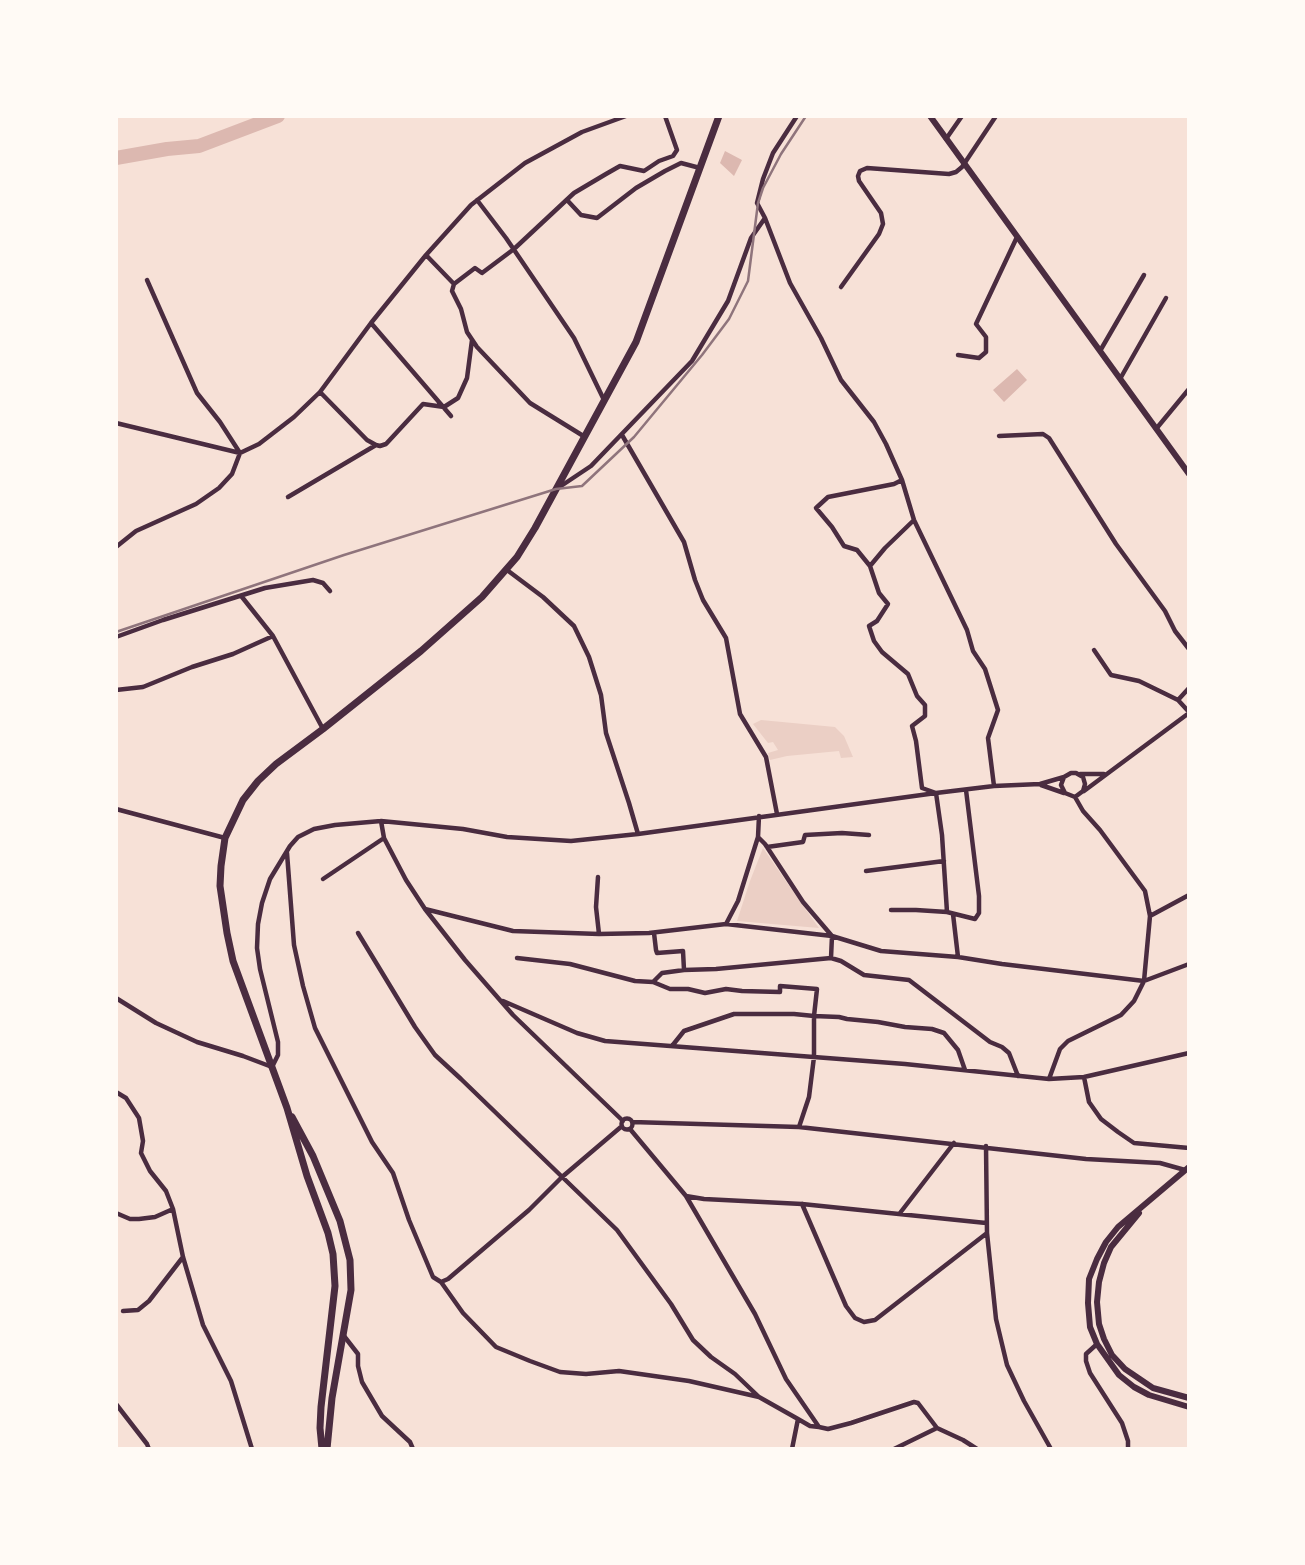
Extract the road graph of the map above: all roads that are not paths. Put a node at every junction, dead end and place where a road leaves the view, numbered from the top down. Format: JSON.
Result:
{"nodes":[{"id":1,"x":626,"y":116,"type":"edge"},
{"id":2,"x":665,"y":116,"type":"edge"},
{"id":3,"x":719,"y":116,"type":"edge"},
{"id":4,"x":797,"y":116,"type":"edge"},
{"id":5,"x":930,"y":116,"type":"edge"},
{"id":6,"x":962,"y":116,"type":"edge"},
{"id":7,"x":996,"y":116,"type":"edge"},
{"id":8,"x":946,"y":139,"type":"junction"},
{"id":9,"x":964,"y":163,"type":"junction"},
{"id":10,"x":700,"y":168,"type":"junction"},
{"id":11,"x":477,"y":200,"type":"junction"},
{"id":12,"x":567,"y":200,"type":"junction"},
{"id":13,"x":765,"y":218,"type":"junction"},
{"id":14,"x":1017,"y":237,"type":"junction"},
{"id":15,"x":514,"y":249,"type":"junction"},
{"id":16,"x":426,"y":254,"type":"junction"},
{"id":17,"x":1144,"y":275,"type":"dead end"},
{"id":18,"x":147,"y":280,"type":"dead end"},
{"id":19,"x":454,"y":284,"type":"junction"},
{"id":20,"x":841,"y":287,"type":"dead end"},
{"id":21,"x":1166,"y":298,"type":"dead end"},
{"id":22,"x":371,"y":323,"type":"junction"},
{"id":23,"x":472,"y":340,"type":"junction"},
{"id":24,"x":1100,"y":351,"type":"junction"},
{"id":25,"x":958,"y":355,"type":"dead end"},
{"id":26,"x":1120,"y":380,"type":"junction"},
{"id":27,"x":1189,"y":388,"type":"edge"},
{"id":28,"x":320,"y":392,"type":"junction"},
{"id":29,"x":604,"y":400,"type":"junction"},
{"id":30,"x":444,"y":408,"type":"junction"},
{"id":31,"x":451,"y":416,"type":"dead end"},
{"id":32,"x":116,"y":423,"type":"edge"},
{"id":33,"x":1156,"y":428,"type":"junction"},
{"id":34,"x":622,"y":435,"type":"junction"},
{"id":35,"x":999,"y":436,"type":"dead end"},
{"id":36,"x":584,"y":437,"type":"junction"},
{"id":37,"x":376,"y":445,"type":"junction"},
{"id":38,"x":240,"y":452,"type":"junction"},
{"id":39,"x":1189,"y":474,"type":"edge"},
{"id":40,"x":902,"y":480,"type":"junction"},
{"id":41,"x":556,"y":489,"type":"junction"},
{"id":42,"x":288,"y":498,"type":"dead end"},
{"id":43,"x":914,"y":520,"type":"junction"},
{"id":44,"x":116,"y":547,"type":"edge"},
{"id":45,"x":870,"y":566,"type":"junction"},
{"id":46,"x":507,"y":570,"type":"junction"},
{"id":47,"x":330,"y":591,"type":"dead end"},
{"id":48,"x":242,"y":596,"type":"junction"},
{"id":49,"x":273,"y":636,"type":"junction"},
{"id":50,"x":116,"y":637,"type":"edge"},
{"id":51,"x":1189,"y":649,"type":"edge"},
{"id":52,"x":1094,"y":650,"type":"dead end"},
{"id":53,"x":1189,"y":688,"type":"edge"},
{"id":54,"x":116,"y":690,"type":"edge"},
{"id":55,"x":1178,"y":700,"type":"junction"},
{"id":56,"x":1189,"y":712,"type":"edge"},
{"id":57,"x":323,"y":729,"type":"junction"},
{"id":58,"x":1080,"y":774,"type":"junction"},
{"id":59,"x":1106,"y":774,"type":"junction"},
{"id":60,"x":1064,"y":777,"type":"junction"},
{"id":61,"x":1040,"y":784,"type":"junction"},
{"id":62,"x":994,"y":786,"type":"junction"},
{"id":63,"x":966,"y":790,"type":"junction"},
{"id":64,"x":1083,"y":791,"type":"junction"},
{"id":65,"x":936,"y":793,"type":"junction"},
{"id":66,"x":1065,"y":793,"type":"junction"},
{"id":67,"x":1075,"y":796,"type":"junction"},
{"id":68,"x":116,"y":809,"type":"edge"},
{"id":69,"x":778,"y":814,"type":"junction"},
{"id":70,"x":759,"y":816,"type":"junction"},
{"id":71,"x":381,"y":821,"type":"junction"},
{"id":72,"x":638,"y":834,"type":"junction"},
{"id":73,"x":869,"y":835,"type":"dead end"},
{"id":74,"x":758,"y":837,"type":"junction"},
{"id":75,"x":224,"y":838,"type":"junction"},
{"id":76,"x":384,"y":838,"type":"junction"},
{"id":77,"x":767,"y":847,"type":"junction"},
{"id":78,"x":287,"y":853,"type":"junction"},
{"id":79,"x":944,"y":860,"type":"junction"},
{"id":80,"x":866,"y":872,"type":"dead end"},
{"id":81,"x":598,"y":877,"type":"dead end"},
{"id":82,"x":323,"y":879,"type":"dead end"},
{"id":83,"x":1189,"y":895,"type":"edge"},
{"id":84,"x":425,"y":909,"type":"junction"},
{"id":85,"x":891,"y":910,"type":"dead end"},
{"id":86,"x":950,"y":913,"type":"junction"},
{"id":87,"x":1150,"y":916,"type":"junction"},
{"id":88,"x":726,"y":924,"type":"junction"},
{"id":89,"x":358,"y":933,"type":"dead end"},
{"id":90,"x":654,"y":933,"type":"junction"},
{"id":91,"x":599,"y":934,"type":"junction"},
{"id":92,"x":832,"y":936,"type":"junction"},
{"id":93,"x":958,"y":957,"type":"junction"},
{"id":94,"x":518,"y":958,"type":"dead end"},
{"id":95,"x":831,"y":958,"type":"junction"},
{"id":96,"x":1189,"y":964,"type":"edge"},
{"id":97,"x":684,"y":970,"type":"junction"},
{"id":98,"x":1144,"y":981,"type":"junction"},
{"id":99,"x":653,"y":982,"type":"junction"},
{"id":100,"x":116,"y":998,"type":"edge"},
{"id":101,"x":501,"y":1000,"type":"junction"},
{"id":102,"x":814,"y":1016,"type":"junction"},
{"id":103,"x":672,"y":1046,"type":"junction"},
{"id":104,"x":1189,"y":1053,"type":"edge"},
{"id":105,"x":814,"y":1057,"type":"junction"},
{"id":106,"x":272,"y":1067,"type":"junction"},
{"id":107,"x":965,"y":1070,"type":"junction"},
{"id":108,"x":1018,"y":1076,"type":"junction"},
{"id":109,"x":1084,"y":1076,"type":"junction"},
{"id":110,"x":1049,"y":1079,"type":"junction"},
{"id":111,"x":116,"y":1092,"type":"edge"},
{"id":112,"x":287,"y":1108,"type":"junction"},
{"id":113,"x":632,"y":1122,"type":"junction"},
{"id":114,"x":623,"y":1124,"type":"junction"},
{"id":115,"x":799,"y":1126,"type":"junction"},
{"id":116,"x":630,"y":1129,"type":"junction"},
{"id":117,"x":954,"y":1143,"type":"junction"},
{"id":118,"x":986,"y":1146,"type":"junction"},
{"id":119,"x":1189,"y":1148,"type":"edge"},
{"id":120,"x":1187,"y":1168,"type":"edge"},
{"id":121,"x":562,"y":1177,"type":"junction"},
{"id":122,"x":686,"y":1196,"type":"junction"},
{"id":123,"x":1150,"y":1201,"type":"junction"},
{"id":124,"x":802,"y":1204,"type":"junction"},
{"id":125,"x":173,"y":1209,"type":"junction"},
{"id":126,"x":116,"y":1213,"type":"edge"},
{"id":127,"x":900,"y":1213,"type":"junction"},
{"id":128,"x":986,"y":1223,"type":"junction"},
{"id":129,"x":987,"y":1233,"type":"junction"},
{"id":130,"x":183,"y":1257,"type":"junction"},
{"id":131,"x":441,"y":1282,"type":"junction"},
{"id":132,"x":123,"y":1310,"type":"dead end"},
{"id":133,"x":344,"y":1336,"type":"junction"},
{"id":134,"x":1097,"y":1344,"type":"junction"},
{"id":135,"x":759,"y":1397,"type":"junction"},
{"id":136,"x":1189,"y":1398,"type":"edge"},
{"id":137,"x":116,"y":1404,"type":"edge"},
{"id":138,"x":1189,"y":1407,"type":"edge"},
{"id":139,"x":798,"y":1420,"type":"junction"},
{"id":140,"x":820,"y":1427,"type":"junction"},
{"id":141,"x":937,"y":1428,"type":"junction"},
{"id":142,"x":149,"y":1449,"type":"edge"},
{"id":143,"x":252,"y":1449,"type":"edge"},
{"id":144,"x":322,"y":1449,"type":"edge"},
{"id":145,"x":327,"y":1449,"type":"edge"},
{"id":146,"x":413,"y":1449,"type":"edge"},
{"id":147,"x":792,"y":1449,"type":"edge"},
{"id":148,"x":894,"y":1449,"type":"edge"},
{"id":149,"x":977,"y":1449,"type":"edge"},
{"id":150,"x":1051,"y":1449,"type":"edge"},
{"id":151,"x":1128,"y":1449,"type":"edge"}],
"edges":[{"from":1,"to":11,"type":"street"},
{"from":2,"to":12,"type":"street"},
{"from":3,"to":10,"type":"main road"},
{"from":4,"to":13,"type":"street"},
{"from":5,"to":8,"type":"main road"},
{"from":6,"to":8,"type":"street"},
{"from":7,"to":9,"type":"street"},
{"from":8,"to":9,"type":"main road"},
{"from":9,"to":14,"type":"main road"},
{"from":9,"to":20,"type":"street"},
{"from":10,"to":12,"type":"street"},
{"from":10,"to":29,"type":"main road"},
{"from":11,"to":15,"type":"street"},
{"from":11,"to":16,"type":"street"},
{"from":12,"to":15,"type":"street"},
{"from":13,"to":34,"type":"street"},
{"from":13,"to":40,"type":"street"},
{"from":14,"to":24,"type":"main road"},
{"from":14,"to":25,"type":"street"},
{"from":15,"to":19,"type":"street"},
{"from":15,"to":29,"type":"street"},
{"from":16,"to":19,"type":"street"},
{"from":16,"to":22,"type":"street"},
{"from":17,"to":24,"type":"street"},
{"from":18,"to":38,"type":"street"},
{"from":19,"to":23,"type":"street"},
{"from":21,"to":26,"type":"street"},
{"from":22,"to":28,"type":"street"},
{"from":22,"to":30,"type":"street"},
{"from":23,"to":30,"type":"street"},
{"from":23,"to":36,"type":"street"},
{"from":24,"to":26,"type":"main road"},
{"from":26,"to":33,"type":"main road"},
{"from":27,"to":33,"type":"street"},
{"from":28,"to":37,"type":"street"},
{"from":28,"to":38,"type":"street"},
{"from":29,"to":36,"type":"main road"},
{"from":30,"to":31,"type":"street"},
{"from":30,"to":37,"type":"street"},
{"from":32,"to":38,"type":"street"},
{"from":33,"to":39,"type":"main road"},
{"from":34,"to":41,"type":"street"},
{"from":34,"to":69,"type":"street"},
{"from":35,"to":51,"type":"street"},
{"from":36,"to":41,"type":"main road"},
{"from":37,"to":42,"type":"street"},
{"from":38,"to":44,"type":"street"},
{"from":40,"to":43,"type":"street"},
{"from":40,"to":45,"type":"street"},
{"from":41,"to":46,"type":"main road"},
{"from":43,"to":45,"type":"street"},
{"from":43,"to":62,"type":"street"},
{"from":45,"to":65,"type":"street"},
{"from":46,"to":57,"type":"main road"},
{"from":46,"to":72,"type":"street"},
{"from":47,"to":48,"type":"street"},
{"from":48,"to":49,"type":"street"},
{"from":48,"to":50,"type":"street"},
{"from":49,"to":54,"type":"street"},
{"from":49,"to":57,"type":"street"},
{"from":52,"to":55,"type":"street"},
{"from":53,"to":55,"type":"street"},
{"from":55,"to":56,"type":"street"},
{"from":56,"to":59,"type":"street"},
{"from":57,"to":75,"type":"main road"},
{"from":58,"to":59,"type":"street"},
{"from":58,"to":60,"type":"street"},
{"from":58,"to":64,"type":"street"},
{"from":59,"to":64,"type":"street"},
{"from":60,"to":61,"type":"street"},
{"from":60,"to":66,"type":"street"},
{"from":61,"to":62,"type":"street"},
{"from":61,"to":66,"type":"street"},
{"from":62,"to":63,"type":"street"},
{"from":63,"to":65,"type":"street"},
{"from":63,"to":86,"type":"street"},
{"from":64,"to":67,"type":"street"},
{"from":65,"to":69,"type":"street"},
{"from":65,"to":79,"type":"street"},
{"from":66,"to":67,"type":"street"},
{"from":67,"to":87,"type":"street"},
{"from":68,"to":75,"type":"street"},
{"from":69,"to":70,"type":"street"},
{"from":70,"to":72,"type":"street"},
{"from":70,"to":74,"type":"street"},
{"from":71,"to":72,"type":"street"},
{"from":71,"to":76,"type":"street"},
{"from":71,"to":78,"type":"street"},
{"from":73,"to":77,"type":"street"},
{"from":74,"to":77,"type":"street"},
{"from":74,"to":88,"type":"street"},
{"from":75,"to":106,"type":"main road"},
{"from":76,"to":82,"type":"street"},
{"from":76,"to":84,"type":"street"},
{"from":77,"to":92,"type":"street"},
{"from":78,"to":106,"type":"street"},
{"from":78,"to":131,"type":"street"},
{"from":79,"to":80,"type":"street"},
{"from":79,"to":86,"type":"street"},
{"from":81,"to":91,"type":"street"},
{"from":83,"to":87,"type":"street"},
{"from":84,"to":91,"type":"street"},
{"from":84,"to":101,"type":"street"},
{"from":85,"to":86,"type":"street"},
{"from":86,"to":93,"type":"street"},
{"from":87,"to":98,"type":"street"},
{"from":88,"to":90,"type":"street"},
{"from":88,"to":92,"type":"street"},
{"from":89,"to":121,"type":"street"},
{"from":90,"to":91,"type":"street"},
{"from":90,"to":97,"type":"street"},
{"from":92,"to":93,"type":"street"},
{"from":92,"to":95,"type":"street"},
{"from":93,"to":98,"type":"street"},
{"from":94,"to":99,"type":"street"},
{"from":95,"to":97,"type":"street"},
{"from":95,"to":108,"type":"street"},
{"from":96,"to":98,"type":"street"},
{"from":97,"to":99,"type":"street"},
{"from":98,"to":110,"type":"street"},
{"from":99,"to":102,"type":"street"},
{"from":100,"to":106,"type":"street"},
{"from":101,"to":103,"type":"street"},
{"from":101,"to":114,"type":"street"},
{"from":102,"to":103,"type":"street"},
{"from":102,"to":105,"type":"street"},
{"from":102,"to":107,"type":"street"},
{"from":103,"to":105,"type":"street"},
{"from":104,"to":109,"type":"street"},
{"from":105,"to":107,"type":"street"},
{"from":105,"to":115,"type":"street"},
{"from":106,"to":112,"type":"main road"},
{"from":107,"to":108,"type":"street"},
{"from":108,"to":110,"type":"street"},
{"from":109,"to":110,"type":"street"},
{"from":109,"to":119,"type":"street"},
{"from":111,"to":125,"type":"street"},
{"from":112,"to":133,"type":"main road"},
{"from":112,"to":144,"type":"main road"},
{"from":113,"to":114,"type":"street"},
{"from":113,"to":115,"type":"street"},
{"from":113,"to":116,"type":"street"},
{"from":114,"to":116,"type":"street"},
{"from":114,"to":121,"type":"street"},
{"from":115,"to":117,"type":"street"},
{"from":116,"to":122,"type":"street"},
{"from":117,"to":118,"type":"street"},
{"from":117,"to":127,"type":"street"},
{"from":118,"to":120,"type":"street"},
{"from":118,"to":128,"type":"street"},
{"from":120,"to":123,"type":"main road"},
{"from":121,"to":131,"type":"street"},
{"from":121,"to":135,"type":"street"},
{"from":122,"to":124,"type":"street"},
{"from":122,"to":140,"type":"street"},
{"from":123,"to":134,"type":"main road"},
{"from":123,"to":136,"type":"main road"},
{"from":124,"to":127,"type":"street"},
{"from":124,"to":129,"type":"street"},
{"from":125,"to":126,"type":"street"},
{"from":125,"to":130,"type":"street"},
{"from":127,"to":128,"type":"street"},
{"from":128,"to":129,"type":"street"},
{"from":129,"to":150,"type":"street"},
{"from":130,"to":132,"type":"street"},
{"from":130,"to":143,"type":"street"},
{"from":131,"to":135,"type":"street"},
{"from":133,"to":145,"type":"main road"},
{"from":133,"to":146,"type":"street"},
{"from":134,"to":138,"type":"main road"},
{"from":134,"to":151,"type":"street"},
{"from":135,"to":139,"type":"street"},
{"from":137,"to":142,"type":"street"},
{"from":139,"to":140,"type":"street"},
{"from":139,"to":147,"type":"street"},
{"from":140,"to":141,"type":"street"},
{"from":141,"to":148,"type":"street"},
{"from":141,"to":149,"type":"street"}]}
